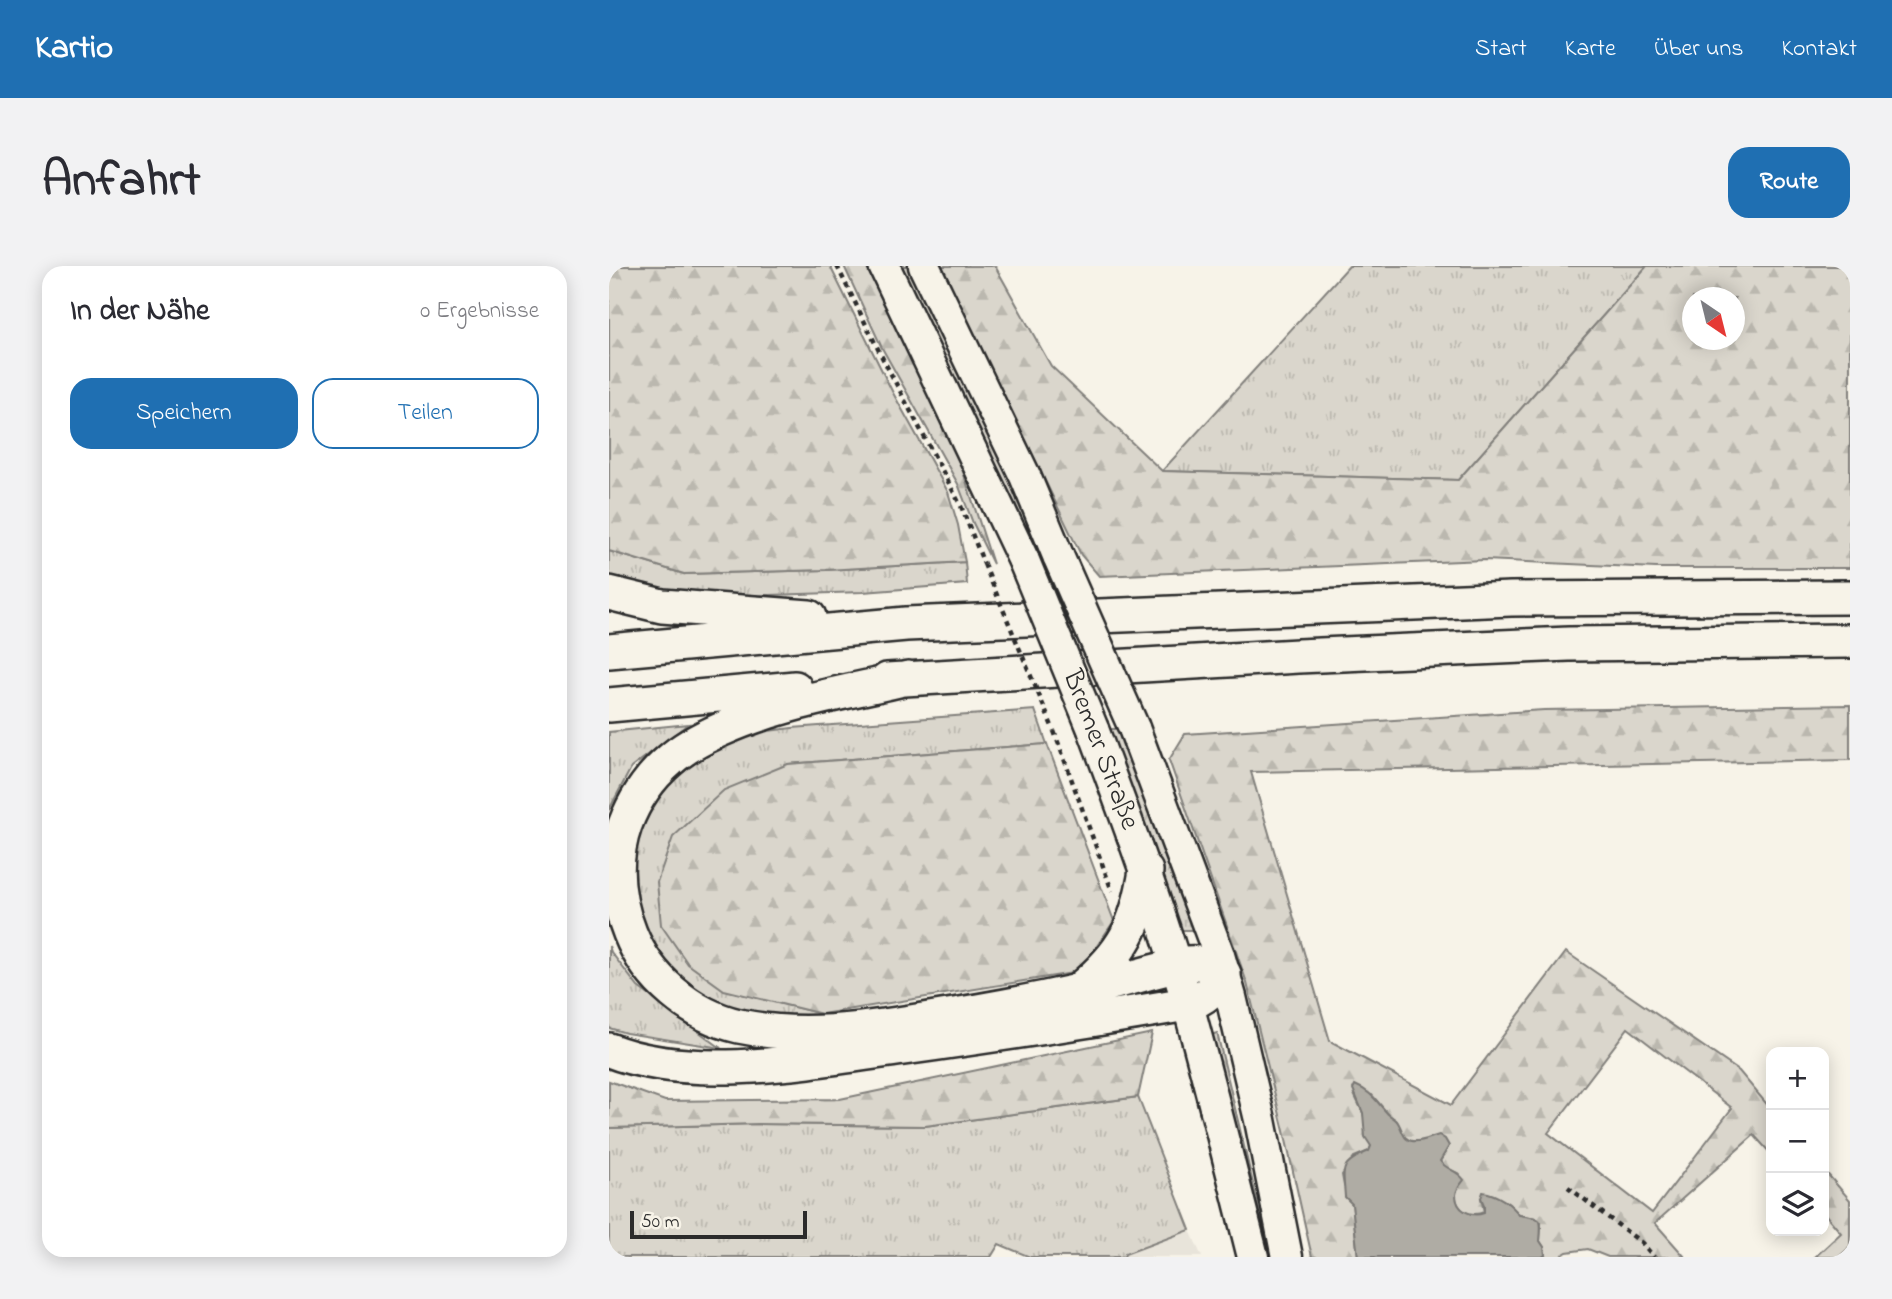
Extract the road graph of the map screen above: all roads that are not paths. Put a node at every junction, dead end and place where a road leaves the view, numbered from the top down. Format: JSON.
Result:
{"nodes":[{"id":1,"x":884,"y":266,"type":"edge"},
{"id":2,"x":924,"y":266,"type":"edge"},
{"id":3,"x":609,"y":593,"type":"edge"},
{"id":4,"x":1850,"y":597,"type":"edge"},
{"id":5,"x":906,"y":624,"type":"junction"},
{"id":6,"x":1850,"y":641,"type":"edge"},
{"id":7,"x":609,"y":651,"type":"edge"},
{"id":8,"x":908,"y":678,"type":"junction"},
{"id":9,"x":609,"y":705,"type":"edge"},
{"id":10,"x":1146,"y":871,"type":"junction"},
{"id":11,"x":1175,"y":965,"type":"junction"},
{"id":12,"x":1224,"y":974,"type":"junction"},
{"id":13,"x":1076,"y":992,"type":"junction"},
{"id":14,"x":1187,"y":1004,"type":"junction"},
{"id":15,"x":609,"y":1050,"type":"edge"},
{"id":16,"x":1253,"y":1257,"type":"edge"},
{"id":17,"x":1287,"y":1257,"type":"edge"}],
"edges":[{"from":1,"to":10,"type":"main road","name":"Bremer Straße","bridge":true},
{"from":2,"to":12,"type":"main road","name":"Bremer Straße","bridge":true},
{"from":3,"to":5,"type":"highway"},
{"from":4,"to":5,"type":"highway"},
{"from":5,"to":7,"type":"highway"},
{"from":6,"to":8,"type":"highway"},
{"from":8,"to":9,"type":"highway"},
{"from":8,"to":13,"type":"highway"},
{"from":10,"to":11,"type":"main road","name":"Bremer Straße"},
{"from":10,"to":13,"type":"highway"},
{"from":11,"to":12,"type":"highway"},
{"from":11,"to":13,"type":"highway"},
{"from":11,"to":14,"type":"main road","name":"Bremer Straße"},
{"from":12,"to":14,"type":"highway"},
{"from":12,"to":17,"type":"main road","name":"Bremer Straße"},
{"from":14,"to":15,"type":"highway"},
{"from":14,"to":16,"type":"main road","name":"Bremer Straße"}]}
